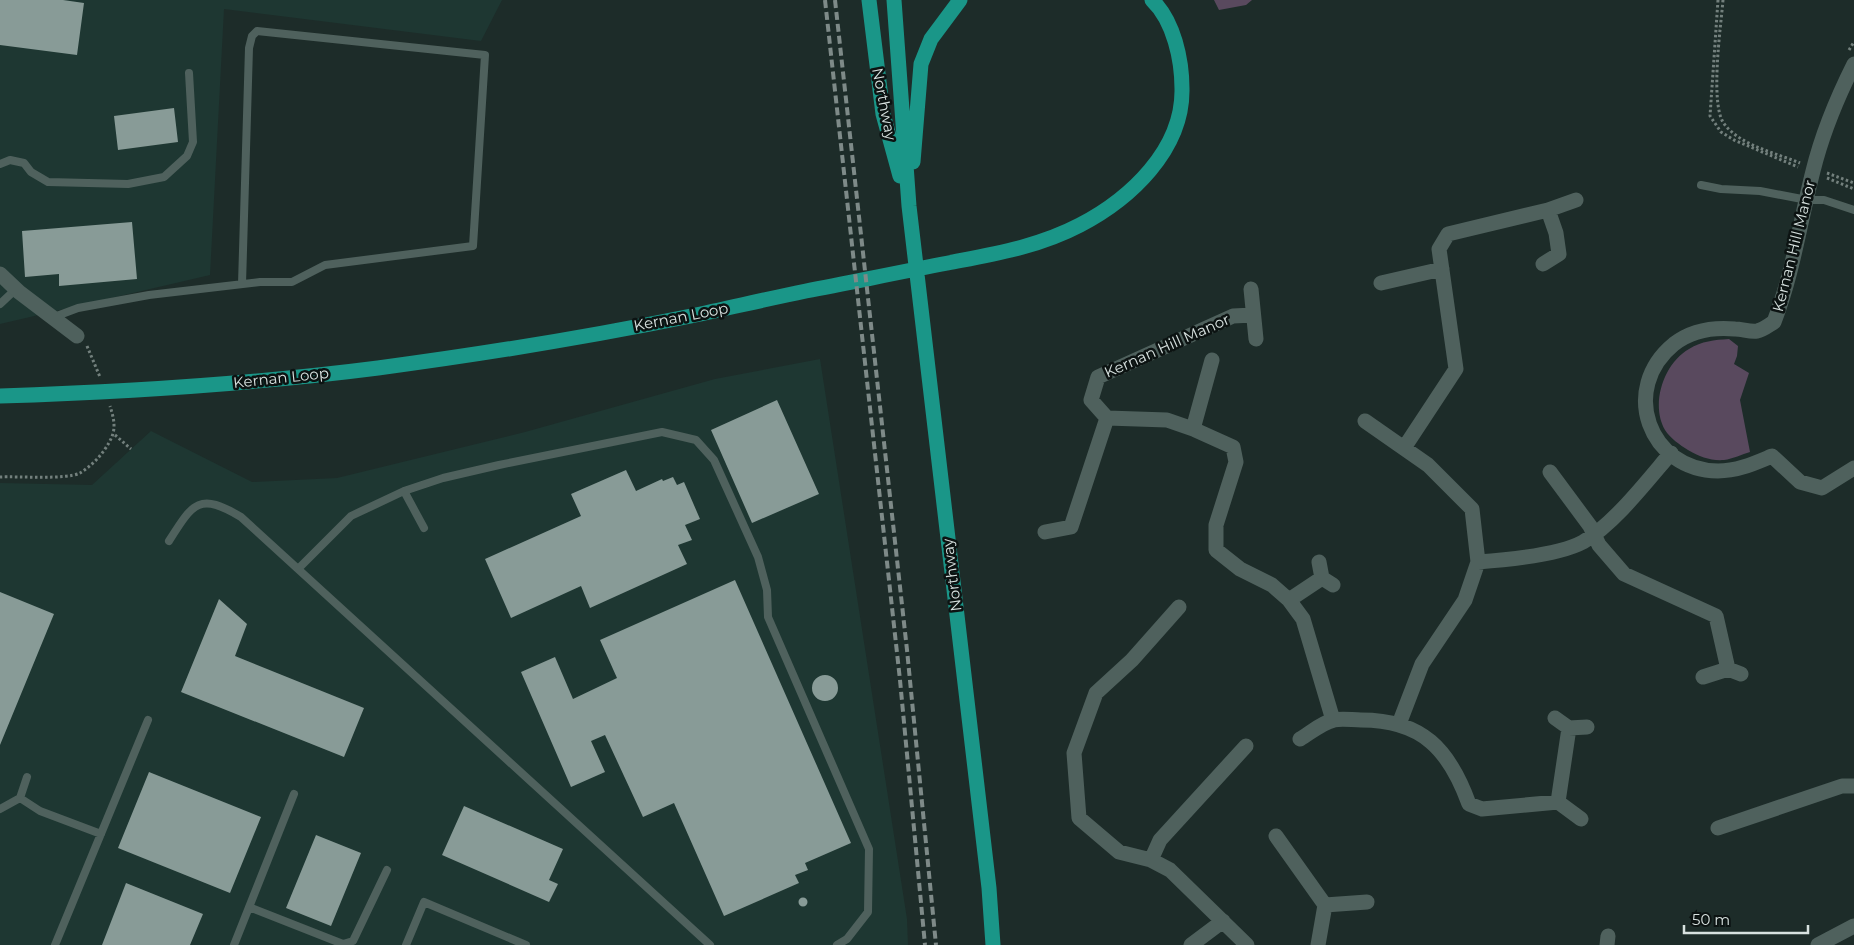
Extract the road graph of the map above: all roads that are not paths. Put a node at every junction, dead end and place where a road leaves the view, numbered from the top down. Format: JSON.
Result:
{"nodes":[{"id":1,"x":869,"y":0,"type":"edge"},
{"id":2,"x":885,"y":0,"type":"edge"},
{"id":3,"x":894,"y":0,"type":"edge"},
{"id":4,"x":960,"y":0,"type":"edge"},
{"id":5,"x":1152,"y":0,"type":"edge"},
{"id":6,"x":1854,"y":64,"type":"edge"},
{"id":7,"x":190,"y":73,"type":"dead end"},
{"id":8,"x":894,"y":152,"type":"junction"},
{"id":9,"x":0,"y":164,"type":"edge"},
{"id":10,"x":1701,"y":185,"type":"dead end"},
{"id":11,"x":1576,"y":200,"type":"dead end"},
{"id":12,"x":1807,"y":200,"type":"junction"},
{"id":13,"x":909,"y":206,"type":"junction"},
{"id":14,"x":1548,"y":210,"type":"junction"},
{"id":15,"x":1854,"y":210,"type":"edge"},
{"id":16,"x":1543,"y":264,"type":"dead end"},
{"id":17,"x":1442,"y":269,"type":"junction"},
{"id":18,"x":0,"y":274,"type":"edge"},
{"id":19,"x":1381,"y":283,"type":"dead end"},
{"id":20,"x":242,"y":284,"type":"junction"},
{"id":21,"x":16,"y":289,"type":"junction"},
{"id":22,"x":1251,"y":289,"type":"dead end"},
{"id":23,"x":0,"y":304,"type":"edge"},
{"id":24,"x":1254,"y":315,"type":"junction"},
{"id":25,"x":54,"y":317,"type":"junction"},
{"id":26,"x":77,"y":336,"type":"road end"},
{"id":27,"x":1256,"y":339,"type":"dead end"},
{"id":28,"x":1212,"y":360,"type":"dead end"},
{"id":29,"x":0,"y":396,"type":"edge"},
{"id":30,"x":1107,"y":418,"type":"junction"},
{"id":31,"x":1365,"y":421,"type":"dead end"},
{"id":32,"x":1193,"y":429,"type":"junction"},
{"id":33,"x":1404,"y":448,"type":"junction"},
{"id":34,"x":1671,"y":453,"type":"junction"},
{"id":35,"x":1854,"y":468,"type":"edge"},
{"id":36,"x":1550,"y":472,"type":"dead end"},
{"id":37,"x":404,"y":491,"type":"junction"},
{"id":38,"x":424,"y":528,"type":"dead end"},
{"id":39,"x":1045,"y":532,"type":"dead end"},
{"id":40,"x":1594,"y":534,"type":"junction"},
{"id":41,"x":169,"y":541,"type":"dead end"},
{"id":42,"x":1319,"y":562,"type":"dead end"},
{"id":43,"x":1478,"y":562,"type":"junction"},
{"id":44,"x":299,"y":568,"type":"junction"},
{"id":45,"x":1289,"y":600,"type":"junction"},
{"id":46,"x":1179,"y":607,"type":"dead end"},
{"id":47,"x":1703,"y":677,"type":"dead end"},
{"id":48,"x":1555,"y":718,"type":"dead end"},
{"id":49,"x":148,"y":720,"type":"dead end"},
{"id":50,"x":1333,"y":720,"type":"junction"},
{"id":51,"x":1399,"y":724,"type":"junction"},
{"id":52,"x":1587,"y":727,"type":"dead end"},
{"id":53,"x":1569,"y":728,"type":"junction"},
{"id":54,"x":1300,"y":739,"type":"dead end"},
{"id":55,"x":1246,"y":746,"type":"dead end"},
{"id":56,"x":27,"y":777,"type":"dead end"},
{"id":57,"x":1854,"y":786,"type":"edge"},
{"id":58,"x":294,"y":794,"type":"dead end"},
{"id":59,"x":20,"y":798,"type":"junction"},
{"id":60,"x":1558,"y":802,"type":"junction"},
{"id":61,"x":0,"y":810,"type":"edge"},
{"id":62,"x":1581,"y":819,"type":"dead end"},
{"id":63,"x":1718,"y":828,"type":"dead end"},
{"id":64,"x":101,"y":834,"type":"junction"},
{"id":65,"x":1276,"y":836,"type":"dead end"},
{"id":66,"x":1152,"y":860,"type":"junction"},
{"id":67,"x":387,"y":870,"type":"dead end"},
{"id":68,"x":1367,"y":902,"type":"dead end"},
{"id":69,"x":1325,"y":905,"type":"junction"},
{"id":70,"x":249,"y":907,"type":"junction"},
{"id":71,"x":1223,"y":921,"type":"junction"},
{"id":72,"x":1854,"y":926,"type":"edge"},
{"id":73,"x":55,"y":945,"type":"edge"},
{"id":74,"x":234,"y":945,"type":"edge"},
{"id":75,"x":406,"y":945,"type":"edge"},
{"id":76,"x":526,"y":945,"type":"edge"},
{"id":77,"x":710,"y":945,"type":"edge"},
{"id":78,"x":837,"y":945,"type":"edge"},
{"id":79,"x":993,"y":945,"type":"edge"},
{"id":80,"x":1191,"y":945,"type":"edge"},
{"id":81,"x":1247,"y":945,"type":"edge"},
{"id":82,"x":1318,"y":945,"type":"edge"},
{"id":83,"x":1818,"y":945,"type":"edge"}],
"edges":[{"from":1,"to":8,"type":"highway","name":"Northway"},
{"from":2,"to":8,"type":"highway"},
{"from":3,"to":13,"type":"highway","name":"Northway"},
{"from":4,"to":13,"type":"highway"},
{"from":5,"to":29,"type":"highway","name":"Kernan Loop"},
{"from":6,"to":12,"type":"street","name":"Kernan Hill Manor"},
{"from":7,"to":9,"type":"lane"},
{"from":8,"to":13,"type":"highway","name":"Northway"},
{"from":10,"to":12,"type":"lane"},
{"from":11,"to":14,"type":"street"},
{"from":12,"to":15,"type":"lane"},
{"from":12,"to":34,"type":"street","name":"Kernan Hill Manor"},
{"from":13,"to":79,"type":"highway","name":"Northway"},
{"from":14,"to":16,"type":"street"},
{"from":14,"to":17,"type":"street"},
{"from":17,"to":19,"type":"street"},
{"from":17,"to":33,"type":"street"},
{"from":18,"to":21,"type":"street"},
{"from":20,"to":20,"type":"lane"},
{"from":20,"to":25,"type":"lane"},
{"from":21,"to":23,"type":"lane"},
{"from":21,"to":25,"type":"street"},
{"from":22,"to":24,"type":"street","name":"Kernan Hill Manor"},
{"from":24,"to":27,"type":"street","name":"Kernan Hill Manor"},
{"from":24,"to":30,"type":"street","name":"Kernan Hill Manor"},
{"from":25,"to":26,"type":"street"},
{"from":28,"to":32,"type":"street","name":"Kernan Hill Manor"},
{"from":30,"to":32,"type":"street"},
{"from":30,"to":39,"type":"street"},
{"from":31,"to":33,"type":"street"},
{"from":32,"to":45,"type":"street"},
{"from":33,"to":43,"type":"street"},
{"from":34,"to":35,"type":"street","name":"Kernan Hill Manor"},
{"from":34,"to":40,"type":"street"},
{"from":36,"to":40,"type":"street"},
{"from":37,"to":38,"type":"lane"},
{"from":37,"to":44,"type":"lane"},
{"from":37,"to":78,"type":"lane"},
{"from":40,"to":43,"type":"street"},
{"from":40,"to":47,"type":"street"},
{"from":41,"to":44,"type":"lane"},
{"from":42,"to":45,"type":"street"},
{"from":43,"to":51,"type":"street"},
{"from":44,"to":77,"type":"lane"},
{"from":45,"to":50,"type":"street"},
{"from":46,"to":66,"type":"street"},
{"from":48,"to":53,"type":"street"},
{"from":49,"to":64,"type":"lane"},
{"from":50,"to":51,"type":"street"},
{"from":50,"to":54,"type":"street"},
{"from":51,"to":60,"type":"street"},
{"from":52,"to":53,"type":"street"},
{"from":53,"to":60,"type":"street"},
{"from":55,"to":66,"type":"street"},
{"from":56,"to":59,"type":"lane"},
{"from":57,"to":63,"type":"street"},
{"from":58,"to":70,"type":"lane"},
{"from":59,"to":61,"type":"lane"},
{"from":59,"to":64,"type":"lane"},
{"from":60,"to":62,"type":"street"},
{"from":64,"to":73,"type":"lane"},
{"from":65,"to":69,"type":"street"},
{"from":66,"to":71,"type":"street"},
{"from":67,"to":70,"type":"lane"},
{"from":68,"to":69,"type":"street"},
{"from":69,"to":82,"type":"street"},
{"from":70,"to":74,"type":"lane"},
{"from":71,"to":80,"type":"street"},
{"from":71,"to":81,"type":"street"},
{"from":72,"to":83,"type":"street"},
{"from":75,"to":76,"type":"lane"}]}
